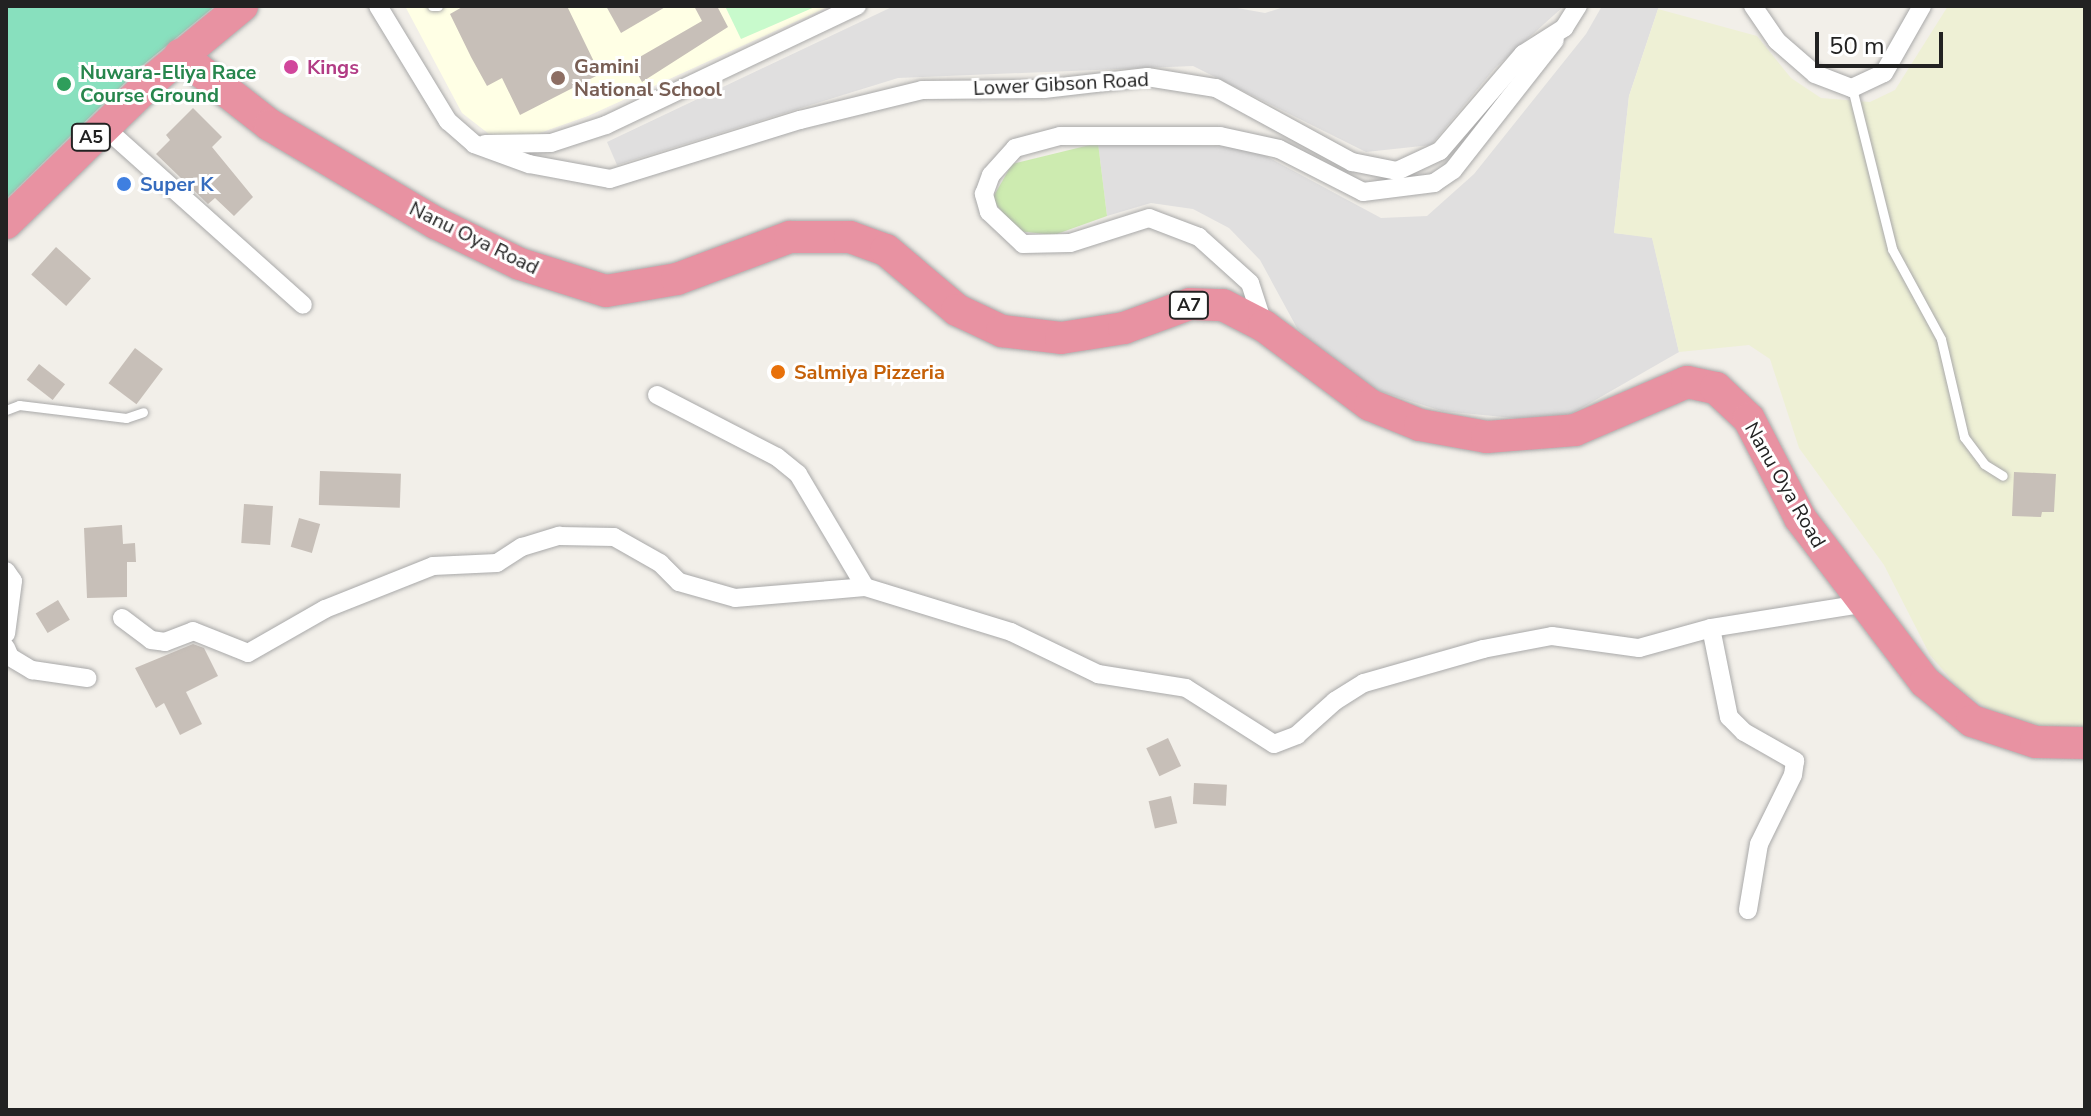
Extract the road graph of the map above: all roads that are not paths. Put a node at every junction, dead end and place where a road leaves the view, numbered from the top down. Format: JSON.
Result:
{"nodes":[{"id":1,"x":242,"y":6,"type":"edge"},
{"id":2,"x":378,"y":6,"type":"edge"},
{"id":3,"x":857,"y":6,"type":"edge"},
{"id":4,"x":1578,"y":6,"type":"edge"},
{"id":5,"x":1753,"y":6,"type":"edge"},
{"id":6,"x":1922,"y":6,"type":"edge"},
{"id":7,"x":1564,"y":28,"type":"junction"},
{"id":8,"x":180,"y":55,"type":"junction"},
{"id":9,"x":1852,"y":88,"type":"junction"},
{"id":10,"x":103,"y":126,"type":"junction"},
{"id":11,"x":474,"y":144,"type":"junction"},
{"id":12,"x":6,"y":223,"type":"edge"},
{"id":13,"x":303,"y":305,"type":"dead end"},
{"id":14,"x":1264,"y":326,"type":"junction"},
{"id":15,"x":657,"y":395,"type":"dead end"},
{"id":16,"x":6,"y":410,"type":"edge"},
{"id":17,"x":143,"y":412,"type":"dead end"},
{"id":18,"x":2003,"y":476,"type":"dead end"},
{"id":19,"x":6,"y":571,"type":"edge"},
{"id":20,"x":865,"y":587,"type":"junction"},
{"id":21,"x":1861,"y":604,"type":"junction"},
{"id":22,"x":122,"y":618,"type":"dead end"},
{"id":23,"x":1711,"y":628,"type":"junction"},
{"id":24,"x":6,"y":634,"type":"edge"},
{"id":25,"x":6,"y":648,"type":"edge"},
{"id":26,"x":87,"y":678,"type":"dead end"},
{"id":27,"x":2085,"y":743,"type":"edge"},
{"id":28,"x":1748,"y":910,"type":"dead end"}],
"edges":[{"from":1,"to":8,"type":"highway","number":"A5"},
{"from":2,"to":11,"type":"street"},
{"from":3,"to":11,"type":"street"},
{"from":4,"to":7,"type":"street","name":"Lower Gibson Road"},
{"from":5,"to":9,"type":"street"},
{"from":6,"to":9,"type":"street"},
{"from":7,"to":11,"type":"street","name":"Lower Gibson Road"},
{"from":7,"to":14,"type":"street"},
{"from":8,"to":10,"type":"highway","number":"A5"},
{"from":8,"to":14,"type":"highway","name":"Nanu Oya Road","number":"A7"},
{"from":9,"to":18,"type":"lane"},
{"from":10,"to":12,"type":"highway","number":"A5"},
{"from":10,"to":13,"type":"street"},
{"from":14,"to":21,"type":"highway","name":"Nanu Oya Road","number":"A7"},
{"from":15,"to":20,"type":"street"},
{"from":16,"to":17,"type":"lane"},
{"from":19,"to":24,"type":"street"},
{"from":20,"to":22,"type":"street"},
{"from":20,"to":23,"type":"street"},
{"from":21,"to":23,"type":"street"},
{"from":21,"to":27,"type":"highway","name":"Nanu Oya Road","number":"A7"},
{"from":23,"to":28,"type":"street"},
{"from":25,"to":26,"type":"street"}]}
